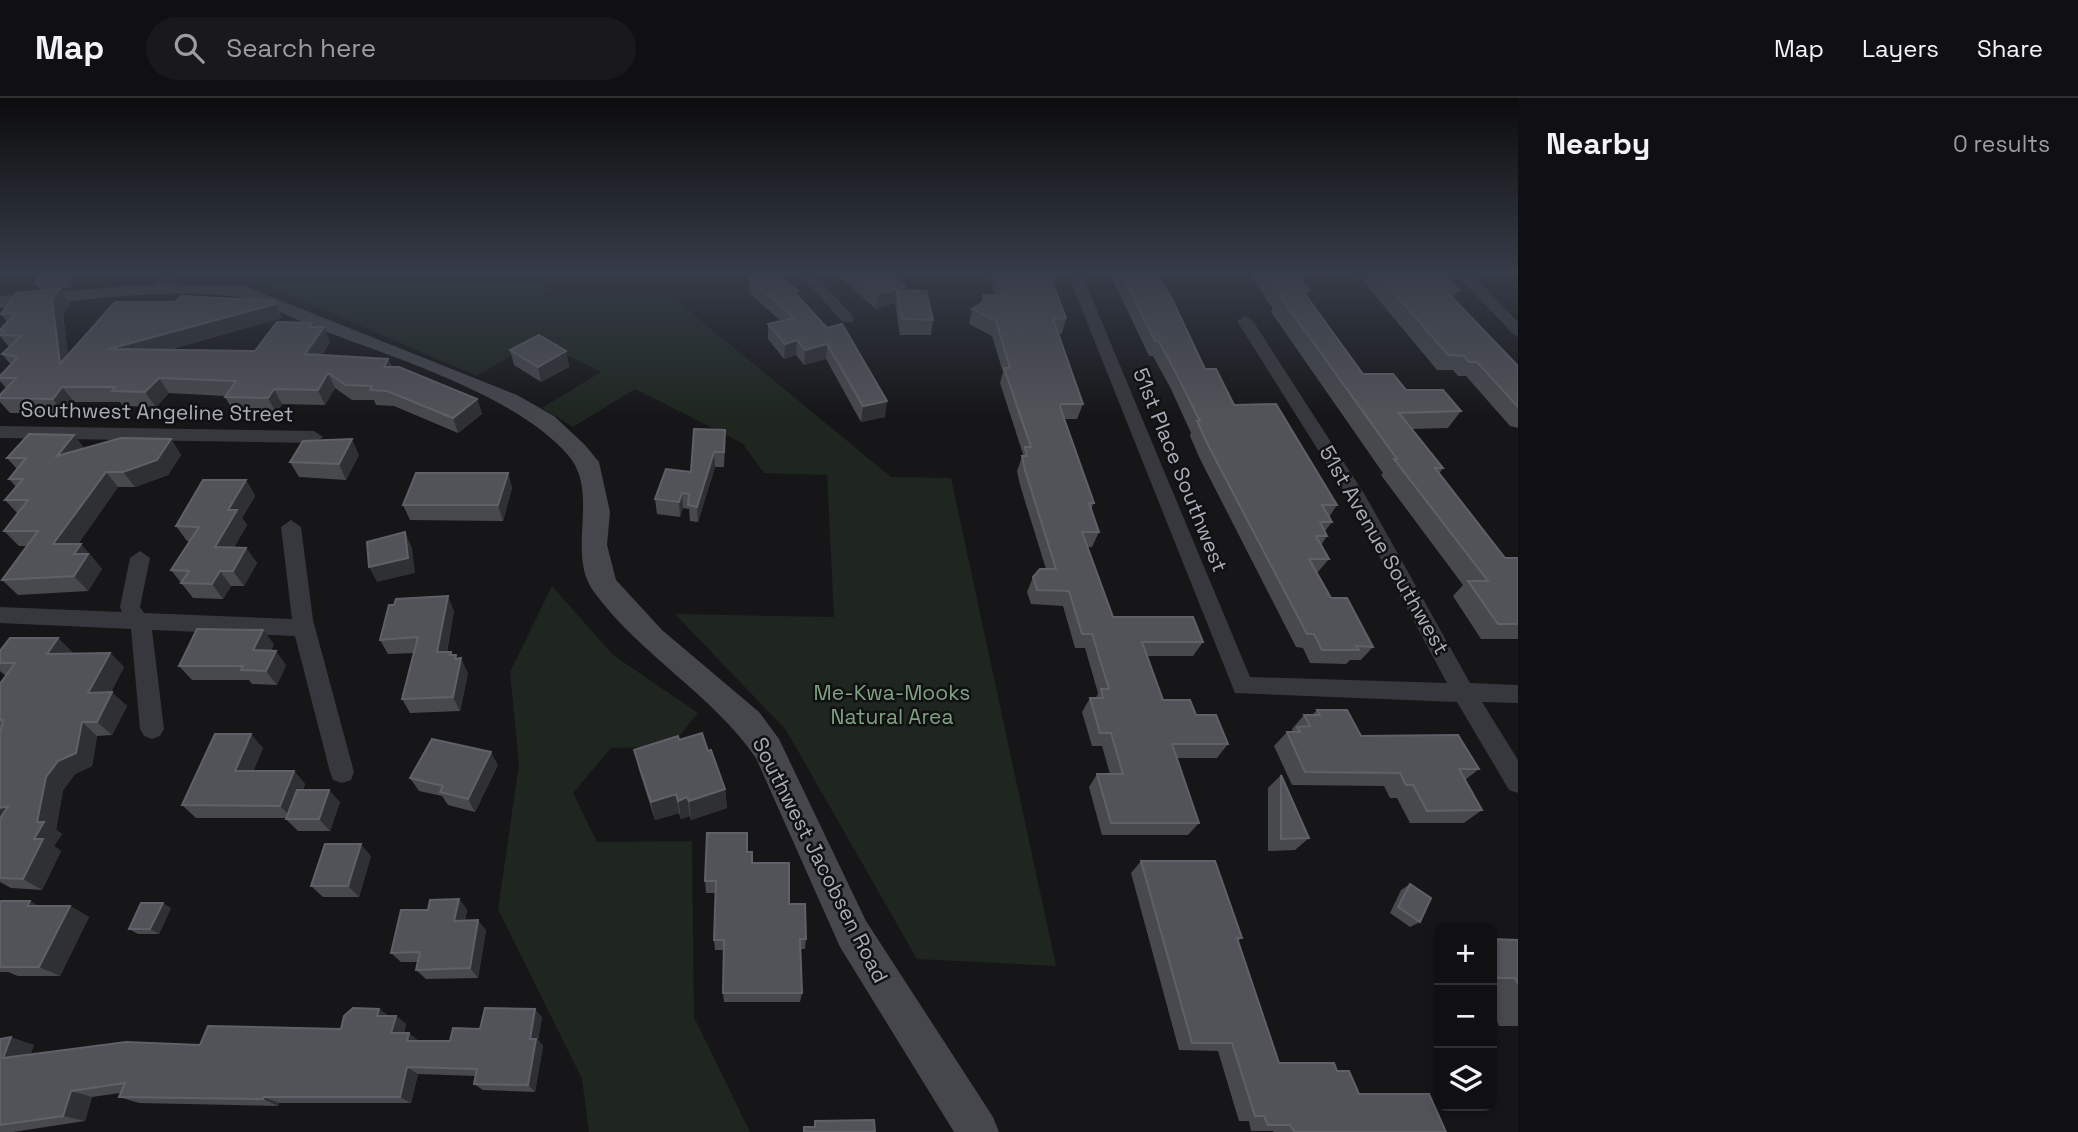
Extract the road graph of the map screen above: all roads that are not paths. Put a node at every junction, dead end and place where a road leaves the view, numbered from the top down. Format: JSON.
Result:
{"nodes":[{"id":1,"x":315,"y":320,"type":"edge"},
{"id":2,"x":1094,"y":320,"type":"edge"},
{"id":3,"x":1245,"y":321,"type":"dead end"},
{"id":4,"x":0,"y":432,"type":"edge"},
{"id":5,"x":314,"y":437,"type":"dead end"},
{"id":6,"x":291,"y":527,"type":"dead end"},
{"id":7,"x":140,"y":558,"type":"dead end"},
{"id":8,"x":0,"y":615,"type":"edge"},
{"id":9,"x":137,"y":620,"type":"junction"},
{"id":10,"x":305,"y":628,"type":"junction"},
{"id":11,"x":1464,"y":693,"type":"junction"},
{"id":12,"x":1518,"y":694,"type":"edge"},
{"id":13,"x":152,"y":729,"type":"dead end"},
{"id":14,"x":342,"y":772,"type":"dead end"},
{"id":15,"x":1518,"y":782,"type":"edge"},
{"id":16,"x":978,"y":1132,"type":"edge"}],
"edges":[{"from":1,"to":16,"type":"street","name":"Southwest Jacobsen Road"},
{"from":2,"to":11,"type":"street","name":"51st Place Southwest"},
{"from":3,"to":11,"type":"street","name":"51st Avenue Southwest"},
{"from":4,"to":5,"type":"street","name":"Southwest Angeline Street"},
{"from":6,"to":10,"type":"street"},
{"from":7,"to":9,"type":"street"},
{"from":8,"to":9,"type":"street"},
{"from":9,"to":10,"type":"street"},
{"from":9,"to":13,"type":"street"},
{"from":10,"to":14,"type":"street"},
{"from":11,"to":12,"type":"street"},
{"from":11,"to":15,"type":"street","name":"51st Avenue Southwest"}]}
